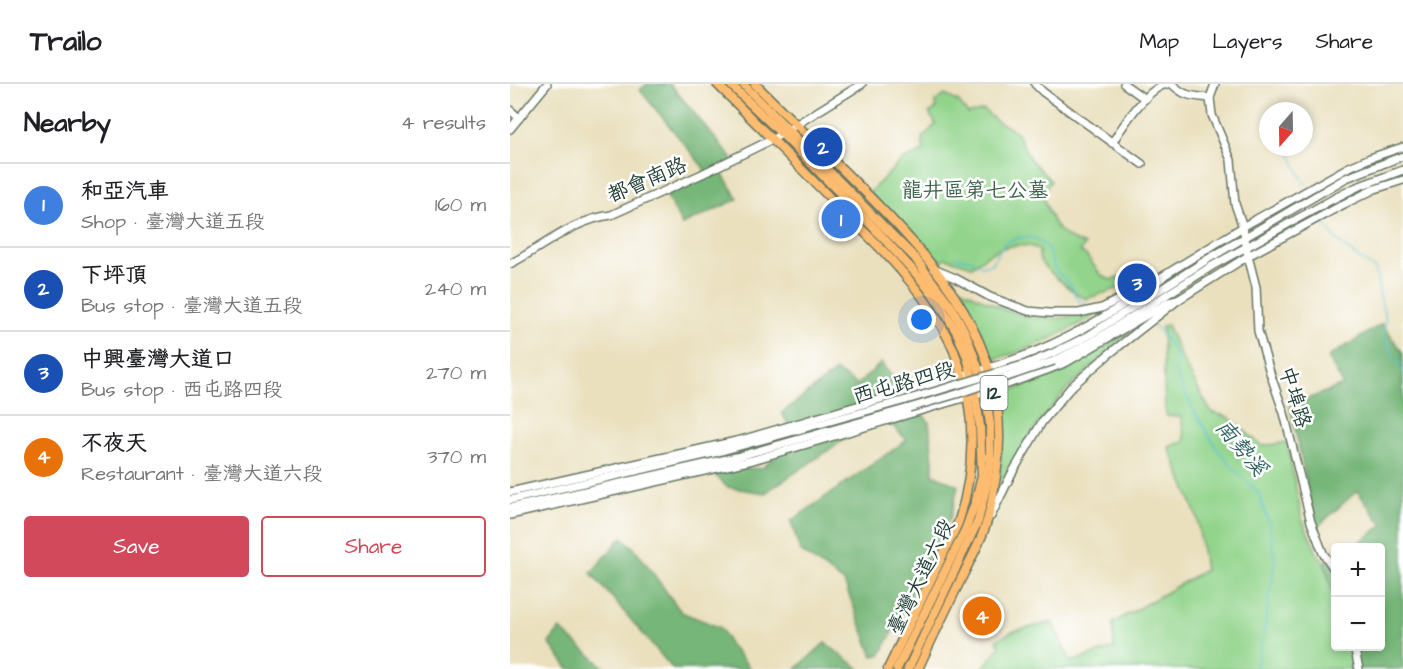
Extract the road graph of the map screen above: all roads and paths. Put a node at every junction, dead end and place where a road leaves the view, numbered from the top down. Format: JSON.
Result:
{"nodes":[{"id":1,"x":547,"y":84,"type":"edge"},
{"id":2,"x":717,"y":84,"type":"edge"},
{"id":3,"x":730,"y":84,"type":"edge"},
{"id":4,"x":743,"y":84,"type":"edge"},
{"id":5,"x":755,"y":84,"type":"edge"},
{"id":6,"x":862,"y":84,"type":"edge"},
{"id":7,"x":1035,"y":84,"type":"edge"},
{"id":8,"x":1124,"y":84,"type":"edge"},
{"id":9,"x":1167,"y":84,"type":"edge"},
{"id":10,"x":1172,"y":84,"type":"edge"},
{"id":11,"x":1215,"y":84,"type":"edge"},
{"id":12,"x":1210,"y":98,"type":"junction"},
{"id":13,"x":1145,"y":99,"type":"junction"},
{"id":14,"x":510,"y":110,"type":"edge"},
{"id":15,"x":519,"y":118,"type":"junction"},
{"id":16,"x":510,"y":129,"type":"edge"},
{"id":17,"x":790,"y":129,"type":"junction"},
{"id":18,"x":773,"y":140,"type":"junction"},
{"id":19,"x":1112,"y":143,"type":"junction"},
{"id":20,"x":1403,"y":147,"type":"edge"},
{"id":21,"x":1403,"y":156,"type":"edge"},
{"id":22,"x":1142,"y":164,"type":"dead end"},
{"id":23,"x":1403,"y":170,"type":"edge"},
{"id":24,"x":1403,"y":180,"type":"edge"},
{"id":25,"x":1243,"y":227,"type":"junction"},
{"id":26,"x":1246,"y":238,"type":"junction"},
{"id":27,"x":1247,"y":247,"type":"junction"},
{"id":28,"x":1248,"y":256,"type":"junction"},
{"id":29,"x":915,"y":258,"type":"junction"},
{"id":30,"x":510,"y":264,"type":"edge"},
{"id":31,"x":935,"y":270,"type":"junction"},
{"id":32,"x":1163,"y":277,"type":"junction"},
{"id":33,"x":1177,"y":289,"type":"junction"},
{"id":34,"x":1178,"y":300,"type":"junction"},
{"id":35,"x":1129,"y":326,"type":"junction"},
{"id":36,"x":1052,"y":358,"type":"junction"},
{"id":37,"x":989,"y":368,"type":"junction"},
{"id":38,"x":971,"y":373,"type":"junction"},
{"id":39,"x":989,"y":390,"type":"junction"},
{"id":40,"x":971,"y":395,"type":"junction"},
{"id":41,"x":908,"y":404,"type":"junction"},
{"id":42,"x":782,"y":435,"type":"junction"},
{"id":43,"x":741,"y":440,"type":"junction"},
{"id":44,"x":787,"y":450,"type":"junction"},
{"id":45,"x":736,"y":457,"type":"junction"},
{"id":46,"x":510,"y":492,"type":"edge"},
{"id":47,"x":510,"y":500,"type":"edge"},
{"id":48,"x":510,"y":508,"type":"edge"},
{"id":49,"x":510,"y":515,"type":"edge"},
{"id":50,"x":985,"y":529,"type":"junction"},
{"id":51,"x":1331,"y":566,"type":"edge"},
{"id":52,"x":1355,"y":651,"type":"edge"},
{"id":53,"x":888,"y":669,"type":"edge"},
{"id":54,"x":897,"y":669,"type":"edge"},
{"id":55,"x":908,"y":669,"type":"edge"},
{"id":56,"x":918,"y":669,"type":"edge"},
{"id":57,"x":1359,"y":669,"type":"edge"}],
"edges":[{"from":1,"to":15,"type":"street"},
{"from":2,"to":18,"type":"main road","number":"12"},
{"from":3,"to":17,"type":"main road","number":"12"},
{"from":4,"to":17,"type":"main road","number":"12"},
{"from":5,"to":17,"type":"main road","number":"12"},
{"from":6,"to":17,"type":"street","name":"都會南路"},
{"from":7,"to":19,"type":"street"},
{"from":8,"to":13,"type":"street"},
{"from":9,"to":13,"type":"street"},
{"from":10,"to":12,"type":"street"},
{"from":11,"to":12,"type":"street"},
{"from":12,"to":25,"type":"street","name":"中埠路"},
{"from":13,"to":19,"type":"street"},
{"from":14,"to":15,"type":"street"},
{"from":15,"to":16,"type":"street"},
{"from":17,"to":18,"type":"street","name":"都會南路"},
{"from":17,"to":29,"type":"main road","number":"12"},
{"from":17,"to":31,"type":"main road","number":"12"},
{"from":17,"to":38,"type":"main road","number":"12"},
{"from":18,"to":30,"type":"street","name":"都會南路"},
{"from":18,"to":38,"type":"main road","number":"12"},
{"from":19,"to":22,"type":"street"},
{"from":20,"to":25,"type":"street","name":"西屯路四段"},
{"from":21,"to":26,"type":"street","name":"西屯路四段"},
{"from":23,"to":27,"type":"street","name":"西屯路四段"},
{"from":24,"to":28,"type":"street"},
{"from":25,"to":26,"type":"street","name":"中埠路"},
{"from":25,"to":32,"type":"street","name":"西屯路四段"},
{"from":26,"to":27,"type":"street","name":"中埠路"},
{"from":26,"to":36,"type":"street","name":"西屯路四段"},
{"from":27,"to":28,"type":"street","name":"中埠路"},
{"from":27,"to":33,"type":"street","name":"西屯路四段"},
{"from":28,"to":34,"type":"street"},
{"from":28,"to":51,"type":"street","name":"中埠路"},
{"from":29,"to":31,"type":"street","name":"西屯路四段"},
{"from":29,"to":38,"type":"main road","number":"12"},
{"from":31,"to":32,"type":"street","name":"西屯路四段"},
{"from":31,"to":37,"type":"main road","number":"12"},
{"from":32,"to":37,"type":"street","name":"西屯路四段"},
{"from":33,"to":35,"type":"street"},
{"from":33,"to":36,"type":"street","name":"西屯路四段"},
{"from":34,"to":35,"type":"street"},
{"from":34,"to":50,"type":"street"},
{"from":35,"to":39,"type":"street","name":"西屯路四段"},
{"from":36,"to":41,"type":"street","name":"西屯路四段","bridge":true},
{"from":37,"to":38,"type":"street","name":"西屯路四段"},
{"from":37,"to":39,"type":"main road","number":"12"},
{"from":38,"to":39,"type":"main road","number":"12"},
{"from":38,"to":40,"type":"main road","number":"12"},
{"from":38,"to":43,"type":"street","name":"西屯路四段"},
{"from":39,"to":40,"type":"street","name":"西屯路四段"},
{"from":39,"to":50,"type":"main road","number":"12"},
{"from":39,"to":55,"type":"main road","name":"臺灣大道六段","number":"12"},
{"from":40,"to":44,"type":"street","name":"西屯路四段"},
{"from":40,"to":53,"type":"main road","name":"臺灣大道六段","number":"12"},
{"from":40,"to":54,"type":"main road","name":"臺灣大道六段","number":"12"},
{"from":41,"to":42,"type":"street","name":"西屯路四段"},
{"from":41,"to":45,"type":"street","name":"西屯路四段"},
{"from":42,"to":43,"type":"street"},
{"from":42,"to":47,"type":"street","name":"西屯路四段"},
{"from":43,"to":46,"type":"street","name":"西屯路四段"},
{"from":44,"to":45,"type":"street"},
{"from":44,"to":49,"type":"street","name":"西屯路四段"},
{"from":45,"to":48,"type":"street","name":"西屯路四段"},
{"from":50,"to":56,"type":"main road","name":"臺灣大道六段","number":"12"},
{"from":52,"to":57,"type":"street"}]}
